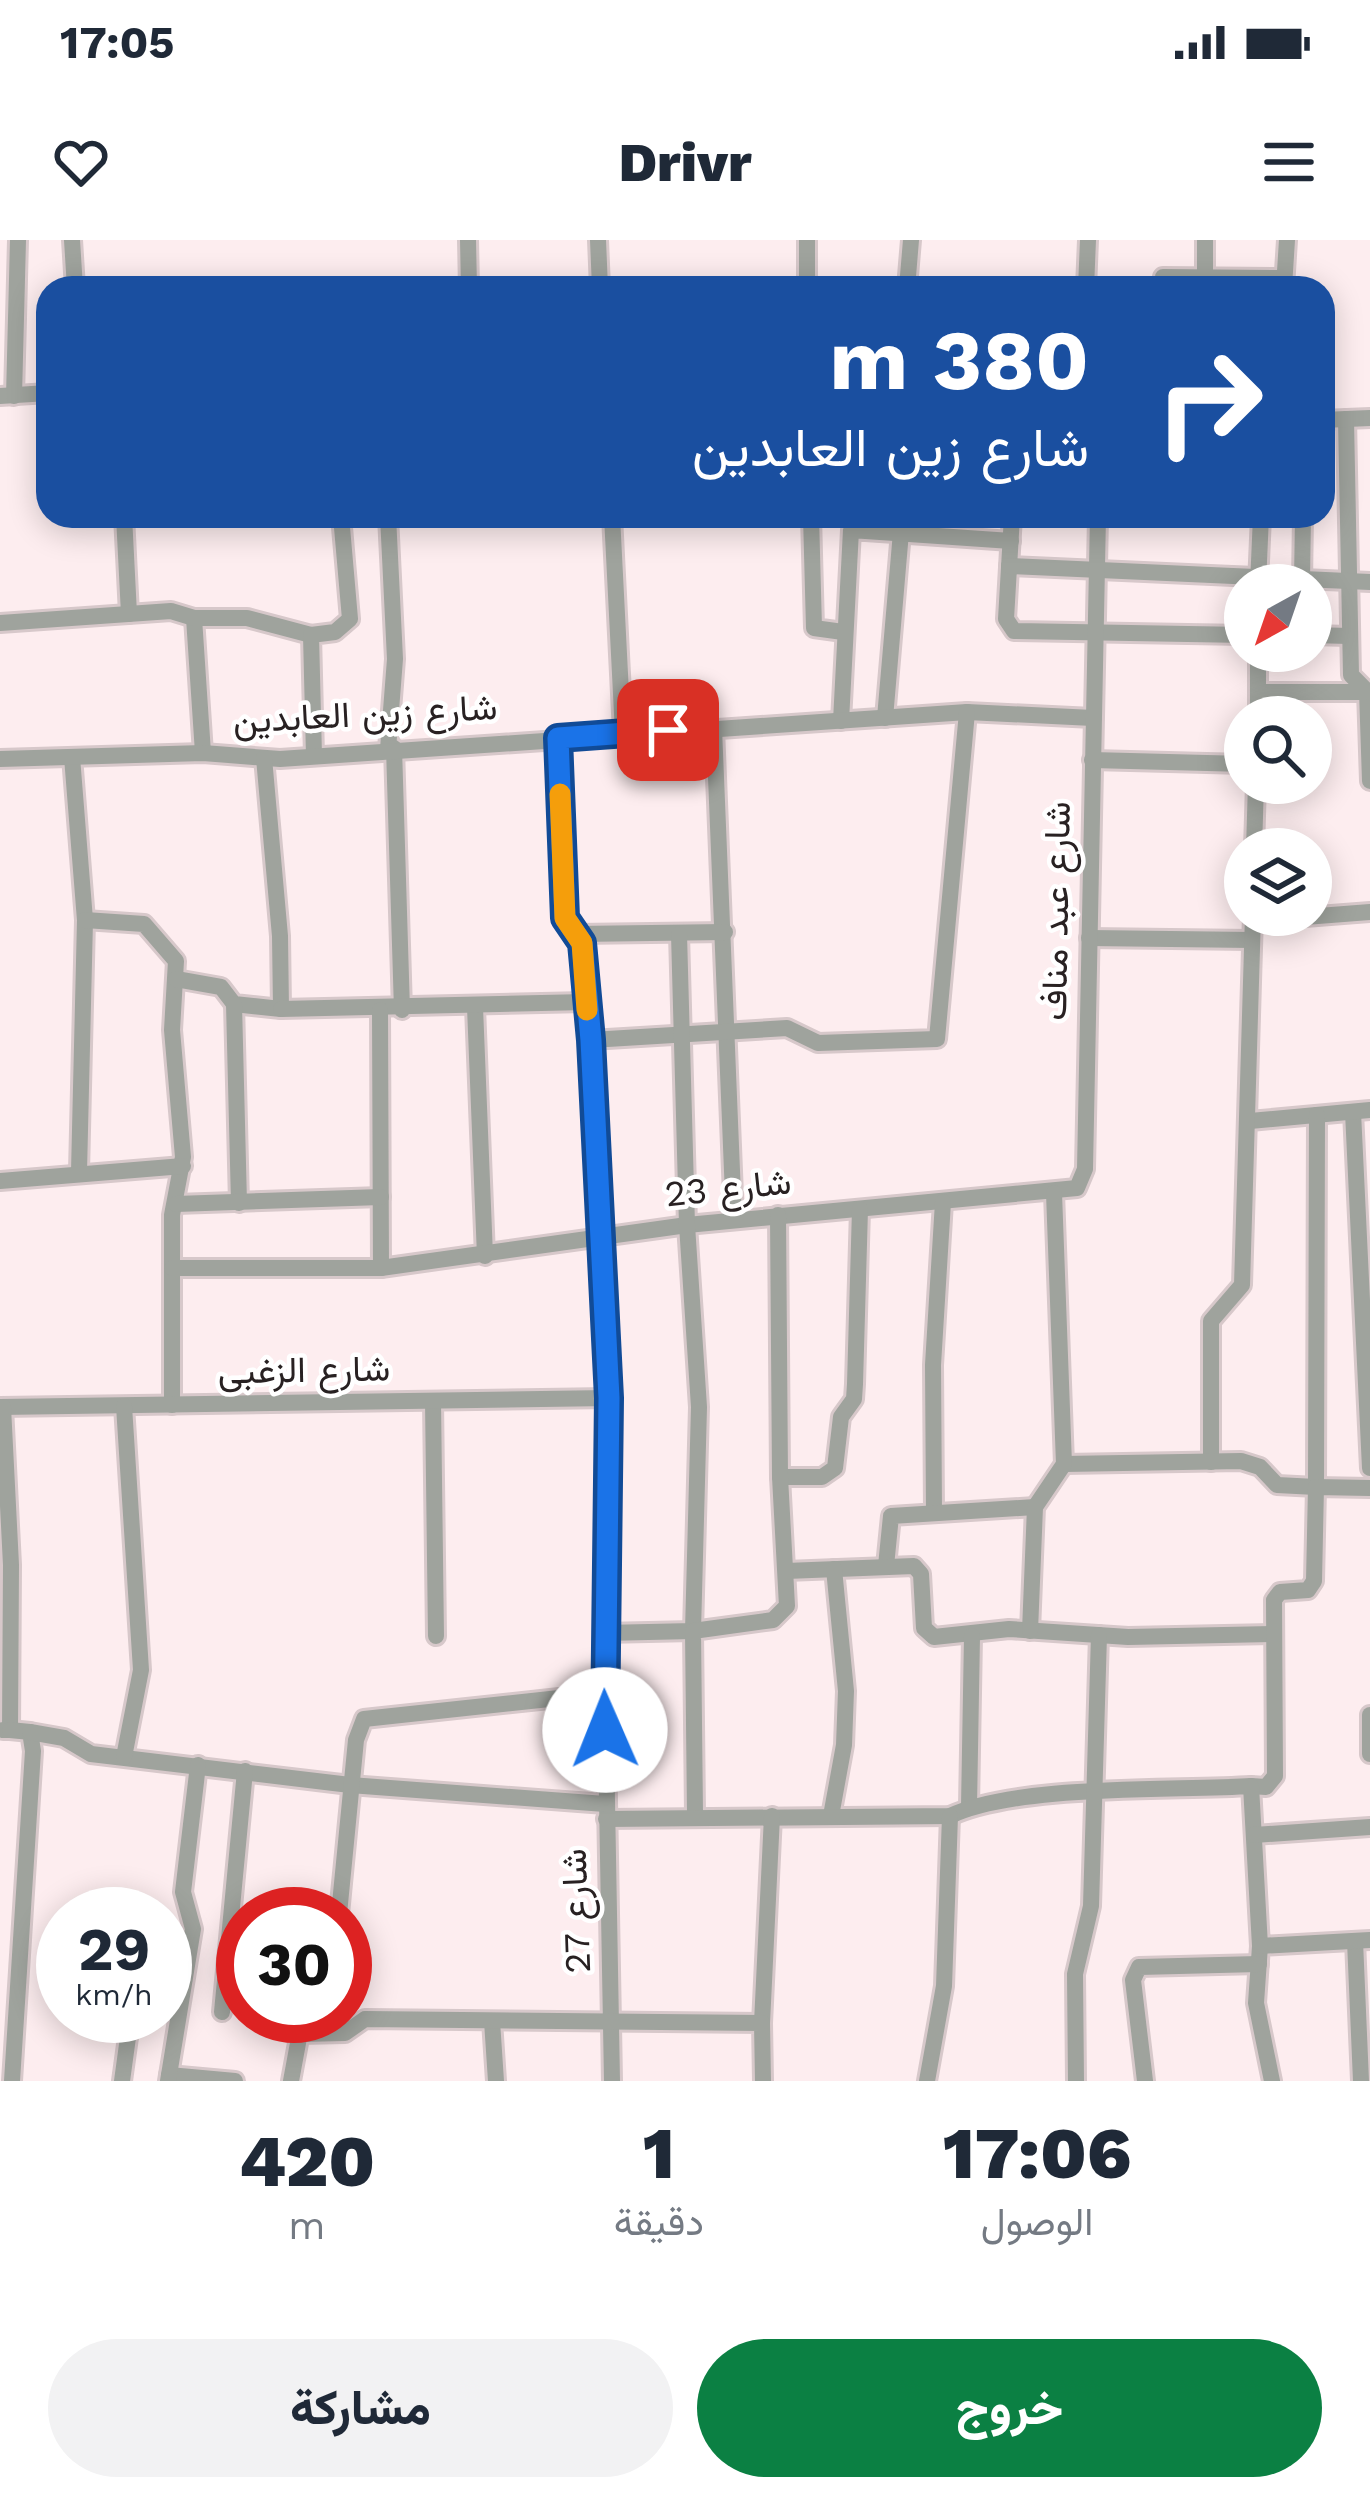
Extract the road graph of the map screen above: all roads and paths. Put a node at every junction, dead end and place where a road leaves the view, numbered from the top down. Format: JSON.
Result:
{"nodes":[{"id":1,"x":18,"y":240,"type":"edge"},
{"id":2,"x":72,"y":240,"type":"edge"},
{"id":3,"x":468,"y":240,"type":"edge"},
{"id":4,"x":598,"y":240,"type":"edge"},
{"id":5,"x":807,"y":240,"type":"edge"},
{"id":6,"x":910,"y":240,"type":"edge"},
{"id":7,"x":1088,"y":240,"type":"edge"},
{"id":8,"x":1205,"y":240,"type":"edge"},
{"id":9,"x":1287,"y":240,"type":"edge"},
{"id":10,"x":74,"y":276,"type":"edge"},
{"id":11,"x":469,"y":276,"type":"edge"},
{"id":12,"x":600,"y":276,"type":"edge"},
{"id":13,"x":807,"y":276,"type":"edge"},
{"id":14,"x":908,"y":276,"type":"edge"},
{"id":15,"x":1086,"y":276,"type":"edge"},
{"id":16,"x":1205,"y":276,"type":"edge"},
{"id":17,"x":1284,"y":276,"type":"edge"},
{"id":18,"x":7,"y":396,"type":"edge"},
{"id":19,"x":1370,"y":418,"type":"edge"},
{"id":20,"x":1335,"y":419,"type":"edge"},
{"id":21,"x":1346,"y":419,"type":"junction"},
{"id":22,"x":125,"y":528,"type":"edge"},
{"id":23,"x":342,"y":528,"type":"edge"},
{"id":24,"x":389,"y":528,"type":"edge"},
{"id":25,"x":613,"y":528,"type":"edge"},
{"id":26,"x":811,"y":528,"type":"edge"},
{"id":27,"x":890,"y":528,"type":"edge"},
{"id":28,"x":910,"y":528,"type":"edge"},
{"id":29,"x":917,"y":528,"type":"edge"},
{"id":30,"x":1011,"y":528,"type":"edge"},
{"id":31,"x":1098,"y":528,"type":"edge"},
{"id":32,"x":1260,"y":528,"type":"edge"},
{"id":33,"x":1303,"y":528,"type":"edge"},
{"id":34,"x":1010,"y":541,"type":"junction"},
{"id":35,"x":1259,"y":564,"type":"edge"},
{"id":36,"x":1302,"y":564,"type":"edge"},
{"id":37,"x":1009,"y":566,"type":"junction"},
{"id":38,"x":1096,"y":570,"type":"junction"},
{"id":39,"x":1224,"y":579,"type":"edge"},
{"id":40,"x":1332,"y":582,"type":"edge"},
{"id":41,"x":1346,"y":582,"type":"junction"},
{"id":42,"x":1370,"y":582,"type":"edge"},
{"id":43,"x":129,"y":614,"type":"junction"},
{"id":44,"x":194,"y":618,"type":"junction"},
{"id":45,"x":0,"y":623,"type":"edge"},
{"id":46,"x":843,"y":632,"type":"junction"},
{"id":47,"x":1094,"y":633,"type":"junction"},
{"id":48,"x":1224,"y":634,"type":"edge"},
{"id":49,"x":311,"y":635,"type":"junction"},
{"id":50,"x":1332,"y":635,"type":"edge"},
{"id":51,"x":1349,"y":635,"type":"junction"},
{"id":52,"x":1258,"y":672,"type":"edge"},
{"id":53,"x":1258,"y":692,"type":"junction"},
{"id":54,"x":1367,"y":692,"type":"junction"},
{"id":55,"x":1258,"y":696,"type":"edge"},
{"id":56,"x":1369,"y":711,"type":"edge"},
{"id":57,"x":967,"y":712,"type":"junction"},
{"id":58,"x":885,"y":718,"type":"junction"},
{"id":59,"x":1093,"y":718,"type":"junction"},
{"id":60,"x":841,"y":721,"type":"junction"},
{"id":61,"x":714,"y":728,"type":"junction"},
{"id":62,"x":623,"y":733,"type":"junction"},
{"id":63,"x":558,"y":738,"type":"junction"},
{"id":64,"x":391,"y":748,"type":"junction"},
{"id":65,"x":203,"y":753,"type":"junction"},
{"id":66,"x":314,"y":756,"type":"junction"},
{"id":67,"x":72,"y":757,"type":"junction"},
{"id":68,"x":264,"y":758,"type":"junction"},
{"id":69,"x":0,"y":759,"type":"edge"},
{"id":70,"x":1092,"y":760,"type":"junction"},
{"id":71,"x":1224,"y":763,"type":"edge"},
{"id":72,"x":1370,"y":781,"type":"edge"},
{"id":73,"x":1370,"y":912,"type":"edge"},
{"id":74,"x":1332,"y":916,"type":"edge"},
{"id":75,"x":85,"y":920,"type":"junction"},
{"id":76,"x":1224,"y":927,"type":"edge"},
{"id":77,"x":725,"y":932,"type":"junction"},
{"id":78,"x":577,"y":934,"type":"junction"},
{"id":79,"x":679,"y":934,"type":"junction"},
{"id":80,"x":1253,"y":936,"type":"edge"},
{"id":81,"x":1089,"y":938,"type":"junction"},
{"id":82,"x":176,"y":979,"type":"junction"},
{"id":83,"x":586,"y":1002,"type":"junction"},
{"id":84,"x":234,"y":1004,"type":"junction"},
{"id":85,"x":475,"y":1006,"type":"junction"},
{"id":86,"x":280,"y":1009,"type":"junction"},
{"id":87,"x":380,"y":1010,"type":"junction"},
{"id":88,"x":402,"y":1010,"type":"junction"},
{"id":89,"x":728,"y":1030,"type":"junction"},
{"id":90,"x":682,"y":1035,"type":"junction"},
{"id":91,"x":591,"y":1040,"type":"junction"},
{"id":92,"x":1361,"y":1111,"type":"edge"},
{"id":93,"x":1317,"y":1115,"type":"junction"},
{"id":94,"x":1250,"y":1120,"type":"junction"},
{"id":95,"x":183,"y":1166,"type":"junction"},
{"id":96,"x":79,"y":1172,"type":"junction"},
{"id":97,"x":0,"y":1181,"type":"edge"},
{"id":98,"x":1077,"y":1188,"type":"joint"},
{"id":99,"x":1054,"y":1193,"type":"junction"},
{"id":100,"x":381,"y":1196,"type":"junction"},
{"id":101,"x":943,"y":1202,"type":"junction"},
{"id":102,"x":176,"y":1204,"type":"junction"},
{"id":103,"x":239,"y":1204,"type":"junction"},
{"id":104,"x":860,"y":1209,"type":"junction"},
{"id":105,"x":778,"y":1215,"type":"junction"},
{"id":106,"x":734,"y":1220,"type":"junction"},
{"id":107,"x":687,"y":1225,"type":"junction"},
{"id":108,"x":600,"y":1236,"type":"junction"},
{"id":109,"x":485,"y":1256,"type":"junction"},
{"id":110,"x":172,"y":1268,"type":"junction"},
{"id":111,"x":381,"y":1268,"type":"junction"},
{"id":112,"x":609,"y":1398,"type":"junction"},
{"id":113,"x":433,"y":1401,"type":"junction"},
{"id":114,"x":172,"y":1405,"type":"junction"},
{"id":115,"x":124,"y":1406,"type":"junction"},
{"id":116,"x":2,"y":1407,"type":"edge"},
{"id":117,"x":1369,"y":1445,"type":"edge"},
{"id":118,"x":1210,"y":1462,"type":"junction"},
{"id":119,"x":1064,"y":1465,"type":"junction"},
{"id":120,"x":1370,"y":1468,"type":"edge"},
{"id":121,"x":780,"y":1477,"type":"junction"},
{"id":122,"x":1316,"y":1487,"type":"junction"},
{"id":123,"x":1370,"y":1488,"type":"edge"},
{"id":124,"x":1035,"y":1507,"type":"junction"},
{"id":125,"x":934,"y":1512,"type":"junction"},
{"id":126,"x":886,"y":1565,"type":"junction"},
{"id":127,"x":834,"y":1569,"type":"junction"},
{"id":128,"x":786,"y":1571,"type":"junction"},
{"id":129,"x":693,"y":1631,"type":"junction"},
{"id":130,"x":1030,"y":1631,"type":"junction"},
{"id":131,"x":604,"y":1633,"type":"junction"},
{"id":132,"x":1273,"y":1634,"type":"junction"},
{"id":133,"x":1099,"y":1635,"type":"junction"},
{"id":134,"x":436,"y":1636,"type":"dead end"},
{"id":135,"x":972,"y":1636,"type":"junction"},
{"id":136,"x":604,"y":1693,"type":"junction"},
{"id":137,"x":1370,"y":1715,"type":"edge"},
{"id":138,"x":5,"y":1730,"type":"edge"},
{"id":139,"x":30,"y":1732,"type":"junction"},
{"id":140,"x":1370,"y":1754,"type":"edge"},
{"id":141,"x":124,"y":1757,"type":"junction"},
{"id":142,"x":198,"y":1765,"type":"junction"},
{"id":143,"x":245,"y":1772,"type":"junction"},
{"id":144,"x":350,"y":1785,"type":"junction"},
{"id":145,"x":1251,"y":1786,"type":"junction"},
{"id":146,"x":1091,"y":1795,"type":"junction"},
{"id":147,"x":969,"y":1807,"type":"junction"},
{"id":148,"x":606,"y":1812,"type":"junction"},
{"id":149,"x":694,"y":1814,"type":"junction"},
{"id":150,"x":772,"y":1816,"type":"junction"},
{"id":151,"x":832,"y":1816,"type":"junction"},
{"id":152,"x":950,"y":1816,"type":"junction"},
{"id":153,"x":1370,"y":1827,"type":"edge"},
{"id":154,"x":1254,"y":1835,"type":"junction"},
{"id":155,"x":234,"y":1887,"type":"edge"},
{"id":156,"x":341,"y":1887,"type":"edge"},
{"id":157,"x":1363,"y":1941,"type":"edge"},
{"id":158,"x":1259,"y":1955,"type":"junction"},
{"id":159,"x":372,"y":2019,"type":"edge"},
{"id":160,"x":492,"y":2020,"type":"junction"},
{"id":161,"x":612,"y":2020,"type":"junction"},
{"id":162,"x":762,"y":2023,"type":"junction"},
{"id":163,"x":127,"y":2043,"type":"edge"},
{"id":164,"x":298,"y":2043,"type":"edge"},
{"id":165,"x":169,"y":2078,"type":"edge"},
{"id":166,"x":12,"y":2081,"type":"edge"},
{"id":167,"x":122,"y":2081,"type":"edge"},
{"id":168,"x":235,"y":2081,"type":"edge"},
{"id":169,"x":291,"y":2081,"type":"edge"},
{"id":170,"x":496,"y":2081,"type":"edge"},
{"id":171,"x":612,"y":2081,"type":"edge"},
{"id":172,"x":763,"y":2081,"type":"edge"},
{"id":173,"x":927,"y":2081,"type":"edge"},
{"id":174,"x":1076,"y":2081,"type":"edge"},
{"id":175,"x":1144,"y":2081,"type":"edge"},
{"id":176,"x":1272,"y":2081,"type":"edge"},
{"id":177,"x":1361,"y":2081,"type":"edge"}],
"edges":[{"from":1,"to":18,"type":"street"},
{"from":2,"to":10,"type":"street"},
{"from":3,"to":11,"type":"street"},
{"from":4,"to":12,"type":"street"},
{"from":5,"to":13,"type":"street"},
{"from":6,"to":14,"type":"street"},
{"from":7,"to":15,"type":"street"},
{"from":8,"to":16,"type":"street"},
{"from":9,"to":17,"type":"street"},
{"from":19,"to":21,"type":"street"},
{"from":20,"to":21,"type":"street"},
{"from":21,"to":41,"type":"street"},
{"from":22,"to":43,"type":"street"},
{"from":23,"to":49,"type":"street"},
{"from":24,"to":64,"type":"street"},
{"from":25,"to":62,"type":"street"},
{"from":26,"to":46,"type":"street"},
{"from":27,"to":46,"type":"street"},
{"from":28,"to":58,"type":"street"},
{"from":29,"to":34,"type":"street"},
{"from":30,"to":34,"type":"street"},
{"from":31,"to":38,"type":"street","name":"شارع عبد مناف"},
{"from":32,"to":35,"type":"street"},
{"from":33,"to":36,"type":"street"},
{"from":34,"to":37,"type":"street"},
{"from":37,"to":38,"type":"street"},
{"from":37,"to":47,"type":"street"},
{"from":38,"to":39,"type":"street"},
{"from":38,"to":47,"type":"street","name":"شارع عبد مناف"},
{"from":40,"to":41,"type":"street"},
{"from":41,"to":42,"type":"street"},
{"from":41,"to":51,"type":"street"},
{"from":43,"to":44,"type":"street"},
{"from":43,"to":45,"type":"street"},
{"from":44,"to":49,"type":"street"},
{"from":44,"to":65,"type":"street"},
{"from":46,"to":60,"type":"street"},
{"from":47,"to":48,"type":"street"},
{"from":47,"to":59,"type":"street","name":"شارع عبد مناف"},
{"from":49,"to":66,"type":"street"},
{"from":50,"to":51,"type":"street"},
{"from":51,"to":54,"type":"street"},
{"from":52,"to":53,"type":"street"},
{"from":53,"to":54,"type":"street"},
{"from":53,"to":55,"type":"street"},
{"from":54,"to":56,"type":"street"},
{"from":56,"to":72,"type":"street"},
{"from":57,"to":58,"type":"street","name":"شارع زين العابدين"},
{"from":57,"to":59,"type":"street","name":"شارع زين العابدين"},
{"from":57,"to":89,"type":"street"},
{"from":58,"to":60,"type":"street","name":"شارع زين العابدين"},
{"from":59,"to":70,"type":"street","name":"شارع عبد مناف"},
{"from":60,"to":61,"type":"street","name":"شارع زين العابدين"},
{"from":61,"to":62,"type":"street","name":"شارع زين العابدين"},
{"from":61,"to":77,"type":"street"},
{"from":62,"to":63,"type":"street","name":"شارع زين العابدين"},
{"from":63,"to":64,"type":"street","name":"شارع زين العابدين"},
{"from":63,"to":78,"type":"street","name":"شارع 27"},
{"from":64,"to":66,"type":"street","name":"شارع زين العابدين"},
{"from":64,"to":88,"type":"street"},
{"from":65,"to":67,"type":"street","name":"شارع زين العابدين"},
{"from":65,"to":68,"type":"street","name":"شارع زين العابدين"},
{"from":66,"to":68,"type":"street","name":"شارع زين العابدين"},
{"from":67,"to":69,"type":"street","name":"شارع زين العابدين"},
{"from":67,"to":75,"type":"street"},
{"from":68,"to":86,"type":"street"},
{"from":70,"to":71,"type":"street"},
{"from":70,"to":81,"type":"street","name":"شارع عبد مناف"},
{"from":73,"to":74,"type":"street"},
{"from":75,"to":82,"type":"street"},
{"from":75,"to":96,"type":"street"},
{"from":76,"to":81,"type":"street"},
{"from":77,"to":79,"type":"street"},
{"from":77,"to":89,"type":"street"},
{"from":78,"to":79,"type":"street"},
{"from":78,"to":83,"type":"street","name":"شارع 27"},
{"from":79,"to":90,"type":"street"},
{"from":80,"to":94,"type":"street"},
{"from":81,"to":98,"type":"street","name":"شارع عبد مناف"},
{"from":82,"to":84,"type":"street"},
{"from":82,"to":95,"type":"street"},
{"from":83,"to":85,"type":"street"},
{"from":83,"to":91,"type":"street","name":"شارع 27"},
{"from":84,"to":86,"type":"street"},
{"from":84,"to":103,"type":"street"},
{"from":85,"to":88,"type":"street"},
{"from":85,"to":109,"type":"street"},
{"from":86,"to":87,"type":"street"},
{"from":87,"to":88,"type":"street"},
{"from":87,"to":100,"type":"street"},
{"from":89,"to":90,"type":"street"},
{"from":89,"to":106,"type":"street"},
{"from":90,"to":91,"type":"street"},
{"from":90,"to":107,"type":"street"},
{"from":91,"to":108,"type":"street","name":"شارع 27"},
{"from":92,"to":93,"type":"street"},
{"from":92,"to":117,"type":"street"},
{"from":93,"to":94,"type":"street"},
{"from":93,"to":122,"type":"street"},
{"from":94,"to":118,"type":"street"},
{"from":95,"to":96,"type":"street"},
{"from":95,"to":102,"type":"street"},
{"from":96,"to":97,"type":"street"},
{"from":98,"to":99,"type":"street","name":"شارع 23"},
{"from":99,"to":101,"type":"street","name":"شارع 23"},
{"from":99,"to":119,"type":"street"},
{"from":100,"to":103,"type":"street"},
{"from":100,"to":111,"type":"street"},
{"from":101,"to":104,"type":"street","name":"شارع 23"},
{"from":101,"to":125,"type":"street"},
{"from":102,"to":103,"type":"street"},
{"from":102,"to":110,"type":"street"},
{"from":104,"to":105,"type":"street","name":"شارع 23"},
{"from":104,"to":121,"type":"street"},
{"from":105,"to":106,"type":"street","name":"شارع 23"},
{"from":105,"to":121,"type":"street"},
{"from":106,"to":107,"type":"street","name":"شارع 23"},
{"from":107,"to":108,"type":"street","name":"شارع 23"},
{"from":107,"to":129,"type":"street"},
{"from":108,"to":109,"type":"street","name":"شارع 23"},
{"from":108,"to":112,"type":"street","name":"شارع 27"},
{"from":109,"to":111,"type":"street","name":"شارع 23"},
{"from":110,"to":111,"type":"street","name":"شارع 23"},
{"from":110,"to":114,"type":"street"},
{"from":112,"to":113,"type":"street","name":"شارع الزغبى"},
{"from":112,"to":131,"type":"street","name":"شارع 27"},
{"from":113,"to":114,"type":"street","name":"شارع الزغبى"},
{"from":113,"to":134,"type":"street"},
{"from":114,"to":115,"type":"street","name":"شارع الزغبى"},
{"from":115,"to":116,"type":"street","name":"شارع الزغبى"},
{"from":115,"to":141,"type":"street"},
{"from":116,"to":138,"type":"street"},
{"from":117,"to":120,"type":"street"},
{"from":118,"to":119,"type":"street"},
{"from":118,"to":122,"type":"street"},
{"from":119,"to":124,"type":"street"},
{"from":121,"to":128,"type":"street"},
{"from":122,"to":123,"type":"street"},
{"from":122,"to":132,"type":"street"},
{"from":124,"to":125,"type":"street"},
{"from":124,"to":130,"type":"street"},
{"from":125,"to":126,"type":"street"},
{"from":126,"to":127,"type":"street"},
{"from":126,"to":135,"type":"street"},
{"from":127,"to":128,"type":"street"},
{"from":127,"to":151,"type":"street"},
{"from":128,"to":129,"type":"street"},
{"from":129,"to":131,"type":"street"},
{"from":129,"to":149,"type":"street"},
{"from":130,"to":133,"type":"street"},
{"from":130,"to":135,"type":"street"},
{"from":131,"to":136,"type":"street","name":"شارع 27"},
{"from":132,"to":133,"type":"street"},
{"from":132,"to":145,"type":"street"},
{"from":133,"to":146,"type":"street"},
{"from":135,"to":147,"type":"street"},
{"from":136,"to":144,"type":"street"},
{"from":136,"to":148,"type":"street","name":"شارع 27"},
{"from":137,"to":140,"type":"street"},
{"from":138,"to":139,"type":"street"},
{"from":139,"to":141,"type":"street"},
{"from":139,"to":166,"type":"street"},
{"from":141,"to":142,"type":"street"},
{"from":142,"to":143,"type":"street"},
{"from":142,"to":165,"type":"street"},
{"from":143,"to":144,"type":"street"},
{"from":143,"to":155,"type":"street"},
{"from":144,"to":148,"type":"street"},
{"from":144,"to":156,"type":"street"},
{"from":145,"to":146,"type":"street"},
{"from":145,"to":154,"type":"street"},
{"from":146,"to":147,"type":"street"},
{"from":146,"to":174,"type":"street"},
{"from":147,"to":152,"type":"street"},
{"from":148,"to":149,"type":"street"},
{"from":148,"to":161,"type":"street","name":"شارع 27"},
{"from":149,"to":150,"type":"street"},
{"from":150,"to":151,"type":"street"},
{"from":150,"to":162,"type":"street"},
{"from":151,"to":152,"type":"street"},
{"from":152,"to":173,"type":"street"},
{"from":153,"to":154,"type":"street"},
{"from":154,"to":158,"type":"street"},
{"from":157,"to":158,"type":"street"},
{"from":157,"to":177,"type":"street"},
{"from":158,"to":175,"type":"street"},
{"from":158,"to":176,"type":"street"},
{"from":159,"to":160,"type":"street"},
{"from":160,"to":161,"type":"street"},
{"from":160,"to":170,"type":"street"},
{"from":161,"to":162,"type":"street"},
{"from":161,"to":171,"type":"street","name":"شارع 27"},
{"from":162,"to":172,"type":"street"},
{"from":163,"to":167,"type":"street"},
{"from":164,"to":169,"type":"street"},
{"from":165,"to":168,"type":"street"}]}
